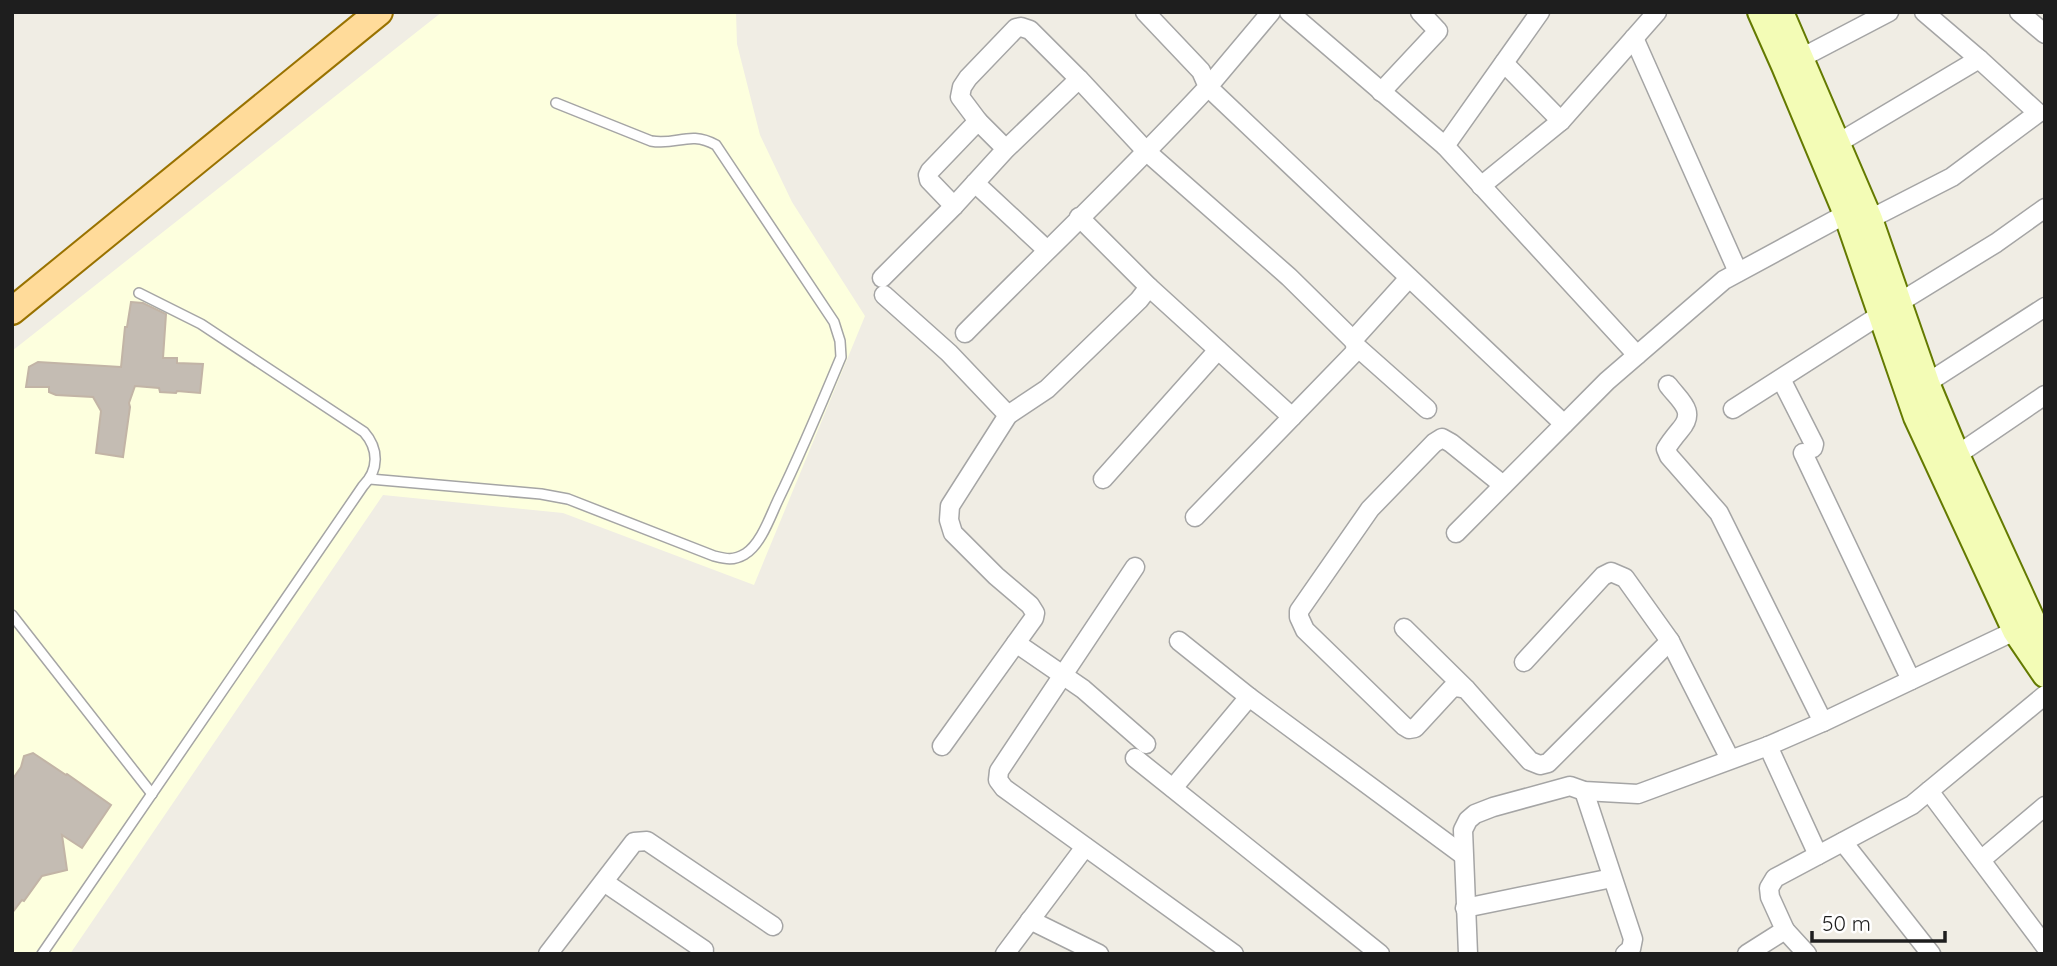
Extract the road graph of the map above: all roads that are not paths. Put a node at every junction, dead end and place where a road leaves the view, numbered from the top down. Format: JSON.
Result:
{"nodes":[{"id":1,"x":379,"y":12,"type":"edge"},
{"id":2,"x":1145,"y":12,"type":"edge"},
{"id":3,"x":1271,"y":12,"type":"edge"},
{"id":4,"x":1289,"y":12,"type":"edge"},
{"id":5,"x":1420,"y":12,"type":"edge"},
{"id":6,"x":1540,"y":12,"type":"edge"},
{"id":7,"x":1657,"y":12,"type":"edge"},
{"id":8,"x":1760,"y":12,"type":"edge"},
{"id":9,"x":1781,"y":12,"type":"edge"},
{"id":10,"x":1889,"y":12,"type":"edge"},
{"id":11,"x":1924,"y":12,"type":"edge"},
{"id":12,"x":2019,"y":12,"type":"edge"},
{"id":13,"x":2045,"y":34,"type":"edge"},
{"id":14,"x":1634,"y":38,"type":"junction"},
{"id":15,"x":1801,"y":58,"type":"junction"},
{"id":16,"x":1979,"y":59,"type":"junction"},
{"id":17,"x":1504,"y":63,"type":"junction"},
{"id":18,"x":1079,"y":79,"type":"junction"},
{"id":19,"x":1208,"y":87,"type":"junction"},
{"id":20,"x":1381,"y":92,"type":"junction"},
{"id":21,"x":556,"y":103,"type":"dead end"},
{"id":22,"x":2041,"y":117,"type":"edge"},
{"id":23,"x":978,"y":121,"type":"junction"},
{"id":24,"x":1561,"y":121,"type":"junction"},
{"id":25,"x":1838,"y":143,"type":"junction"},
{"id":26,"x":1445,"y":146,"type":"junction"},
{"id":27,"x":1006,"y":149,"type":"junction"},
{"id":28,"x":1147,"y":152,"type":"junction"},
{"id":29,"x":975,"y":183,"type":"junction"},
{"id":30,"x":1481,"y":186,"type":"junction"},
{"id":31,"x":954,"y":206,"type":"junction"},
{"id":32,"x":2045,"y":208,"type":"edge"},
{"id":33,"x":1846,"y":214,"type":"junction"},
{"id":34,"x":1079,"y":217,"type":"junction"},
{"id":35,"x":1870,"y":219,"type":"junction"},
{"id":36,"x":1046,"y":250,"type":"junction"},
{"id":37,"x":1738,"y":272,"type":"junction"},
{"id":38,"x":1409,"y":278,"type":"junction"},
{"id":39,"x":1149,"y":287,"type":"junction"},
{"id":40,"x":139,"y":293,"type":"dead end"},
{"id":41,"x":2045,"y":307,"type":"edge"},
{"id":42,"x":1890,"y":309,"type":"junction"},
{"id":43,"x":12,"y":311,"type":"edge"},
{"id":44,"x":965,"y":333,"type":"dead end"},
{"id":45,"x":1355,"y":343,"type":"junction"},
{"id":46,"x":1218,"y":350,"type":"junction"},
{"id":47,"x":1637,"y":355,"type":"junction"},
{"id":48,"x":1781,"y":379,"type":"junction"},
{"id":49,"x":1927,"y":383,"type":"junction"},
{"id":50,"x":1668,"y":385,"type":"dead end"},
{"id":51,"x":2045,"y":395,"type":"edge"},
{"id":52,"x":1427,"y":409,"type":"dead end"},
{"id":53,"x":1733,"y":409,"type":"dead end"},
{"id":54,"x":1008,"y":415,"type":"junction"},
{"id":55,"x":1292,"y":417,"type":"junction"},
{"id":56,"x":1564,"y":424,"type":"junction"},
{"id":57,"x":1957,"y":455,"type":"junction"},
{"id":58,"x":370,"y":479,"type":"junction"},
{"id":59,"x":1103,"y":479,"type":"dead end"},
{"id":60,"x":1503,"y":485,"type":"junction"},
{"id":61,"x":1195,"y":517,"type":"dead end"},
{"id":62,"x":1456,"y":533,"type":"dead end"},
{"id":63,"x":1135,"y":567,"type":"dead end"},
{"id":64,"x":12,"y":615,"type":"edge"},
{"id":65,"x":2024,"y":626,"type":"junction"},
{"id":66,"x":1404,"y":628,"type":"dead end"},
{"id":67,"x":1179,"y":641,"type":"dead end"},
{"id":68,"x":1670,"y":641,"type":"junction"},
{"id":69,"x":1016,"y":643,"type":"junction"},
{"id":70,"x":2045,"y":659,"type":"edge"},
{"id":71,"x":1524,"y":662,"type":"dead end"},
{"id":72,"x":2045,"y":675,"type":"edge"},
{"id":73,"x":1063,"y":676,"type":"junction"},
{"id":74,"x":1911,"y":680,"type":"junction"},
{"id":75,"x":1466,"y":689,"type":"junction"},
{"id":76,"x":2045,"y":695,"type":"edge"},
{"id":77,"x":1249,"y":696,"type":"junction"},
{"id":78,"x":1823,"y":722,"type":"junction"},
{"id":79,"x":942,"y":746,"type":"dead end"},
{"id":80,"x":1768,"y":746,"type":"junction"},
{"id":81,"x":1730,"y":759,"type":"junction"},
{"id":82,"x":1173,"y":789,"type":"junction"},
{"id":83,"x":1584,"y":791,"type":"junction"},
{"id":84,"x":1929,"y":791,"type":"junction"},
{"id":85,"x":152,"y":794,"type":"junction"},
{"id":86,"x":2045,"y":806,"type":"edge"},
{"id":87,"x":1843,"y":842,"type":"junction"},
{"id":88,"x":1085,"y":847,"type":"junction"},
{"id":89,"x":1463,"y":855,"type":"junction"},
{"id":90,"x":1818,"y":855,"type":"junction"},
{"id":91,"x":1981,"y":860,"type":"junction"},
{"id":92,"x":1612,"y":878,"type":"junction"},
{"id":93,"x":604,"y":882,"type":"junction"},
{"id":94,"x":1465,"y":908,"type":"junction"},
{"id":95,"x":1030,"y":920,"type":"junction"},
{"id":96,"x":773,"y":926,"type":"dead end"},
{"id":97,"x":1785,"y":930,"type":"junction"},
{"id":98,"x":2045,"y":946,"type":"edge"},
{"id":99,"x":704,"y":950,"type":"dead end"},
{"id":100,"x":1465,"y":952,"type":"edge"},
{"id":101,"x":42,"y":954,"type":"edge"},
{"id":102,"x":548,"y":954,"type":"edge"},
{"id":103,"x":1005,"y":954,"type":"edge"},
{"id":104,"x":1099,"y":954,"type":"edge"},
{"id":105,"x":1234,"y":954,"type":"edge"},
{"id":106,"x":1380,"y":954,"type":"edge"},
{"id":107,"x":1625,"y":954,"type":"edge"},
{"id":108,"x":1747,"y":954,"type":"edge"},
{"id":109,"x":1807,"y":954,"type":"edge"},
{"id":110,"x":1931,"y":954,"type":"edge"}],
"edges":[{"from":1,"to":43,"type":"main road"},
{"from":2,"to":19,"type":"street"},
{"from":3,"to":19,"type":"street"},
{"from":4,"to":20,"type":"street"},
{"from":5,"to":20,"type":"street"},
{"from":6,"to":17,"type":"street"},
{"from":7,"to":14,"type":"street"},
{"from":8,"to":33,"type":"street"},
{"from":9,"to":15,"type":"street"},
{"from":10,"to":15,"type":"street"},
{"from":11,"to":16,"type":"street"},
{"from":12,"to":13,"type":"street"},
{"from":14,"to":24,"type":"street"},
{"from":14,"to":37,"type":"street"},
{"from":15,"to":25,"type":"street"},
{"from":16,"to":22,"type":"street"},
{"from":16,"to":25,"type":"street"},
{"from":17,"to":24,"type":"street"},
{"from":17,"to":26,"type":"street"},
{"from":18,"to":23,"type":"street"},
{"from":18,"to":27,"type":"street"},
{"from":18,"to":28,"type":"street"},
{"from":19,"to":28,"type":"street"},
{"from":19,"to":38,"type":"street"},
{"from":20,"to":26,"type":"street"},
{"from":21,"to":58,"type":"lane"},
{"from":22,"to":35,"type":"street"},
{"from":23,"to":27,"type":"street"},
{"from":23,"to":31,"type":"street"},
{"from":24,"to":30,"type":"street"},
{"from":25,"to":35,"type":"street"},
{"from":26,"to":30,"type":"street"},
{"from":27,"to":29,"type":"street"},
{"from":28,"to":34,"type":"street"},
{"from":28,"to":45,"type":"street"},
{"from":29,"to":31,"type":"street"},
{"from":29,"to":36,"type":"street"},
{"from":30,"to":47,"type":"street"},
{"from":31,"to":54,"type":"street"},
{"from":32,"to":42,"type":"street"},
{"from":33,"to":37,"type":"street"},
{"from":33,"to":42,"type":"street"},
{"from":34,"to":36,"type":"street"},
{"from":34,"to":39,"type":"street"},
{"from":35,"to":42,"type":"street"},
{"from":36,"to":44,"type":"street"},
{"from":37,"to":47,"type":"street"},
{"from":38,"to":45,"type":"street"},
{"from":38,"to":56,"type":"street"},
{"from":39,"to":46,"type":"street"},
{"from":39,"to":54,"type":"street"},
{"from":40,"to":58,"type":"lane"},
{"from":41,"to":49,"type":"street"},
{"from":42,"to":48,"type":"street"},
{"from":42,"to":49,"type":"street"},
{"from":42,"to":65,"type":"street"},
{"from":45,"to":52,"type":"street"},
{"from":45,"to":55,"type":"street"},
{"from":46,"to":55,"type":"street"},
{"from":46,"to":59,"type":"street"},
{"from":47,"to":56,"type":"street"},
{"from":48,"to":53,"type":"street"},
{"from":48,"to":74,"type":"street"},
{"from":49,"to":57,"type":"street"},
{"from":50,"to":78,"type":"street"},
{"from":51,"to":57,"type":"street"},
{"from":54,"to":69,"type":"street"},
{"from":55,"to":61,"type":"street"},
{"from":56,"to":60,"type":"street"},
{"from":57,"to":65,"type":"street"},
{"from":58,"to":85,"type":"lane"},
{"from":60,"to":62,"type":"street"},
{"from":60,"to":75,"type":"street"},
{"from":63,"to":73,"type":"street"},
{"from":64,"to":85,"type":"lane"},
{"from":65,"to":70,"type":"street"},
{"from":65,"to":72,"type":"street"},
{"from":65,"to":74,"type":"street"},
{"from":66,"to":75,"type":"street"},
{"from":67,"to":77,"type":"street"},
{"from":68,"to":71,"type":"street"},
{"from":68,"to":75,"type":"street"},
{"from":68,"to":81,"type":"street"},
{"from":69,"to":73,"type":"street"},
{"from":69,"to":79,"type":"street"},
{"from":73,"to":82,"type":"street"},
{"from":73,"to":88,"type":"street"},
{"from":74,"to":78,"type":"street"},
{"from":76,"to":84,"type":"street"},
{"from":77,"to":82,"type":"street"},
{"from":77,"to":89,"type":"street"},
{"from":78,"to":80,"type":"street"},
{"from":80,"to":81,"type":"street"},
{"from":80,"to":90,"type":"street"},
{"from":81,"to":83,"type":"street"},
{"from":82,"to":106,"type":"street"},
{"from":83,"to":89,"type":"street"},
{"from":83,"to":92,"type":"street"},
{"from":84,"to":87,"type":"street"},
{"from":84,"to":91,"type":"street"},
{"from":85,"to":101,"type":"lane"},
{"from":86,"to":91,"type":"street"},
{"from":87,"to":90,"type":"street"},
{"from":87,"to":110,"type":"street"},
{"from":88,"to":95,"type":"street"},
{"from":88,"to":105,"type":"street"},
{"from":89,"to":94,"type":"street"},
{"from":90,"to":97,"type":"street"},
{"from":91,"to":98,"type":"street"},
{"from":92,"to":94,"type":"street"},
{"from":92,"to":107,"type":"street"},
{"from":93,"to":96,"type":"street"},
{"from":93,"to":99,"type":"street"},
{"from":93,"to":102,"type":"street"},
{"from":94,"to":100,"type":"street"},
{"from":95,"to":103,"type":"street"},
{"from":95,"to":104,"type":"street"},
{"from":97,"to":108,"type":"street"},
{"from":97,"to":109,"type":"street"}]}
